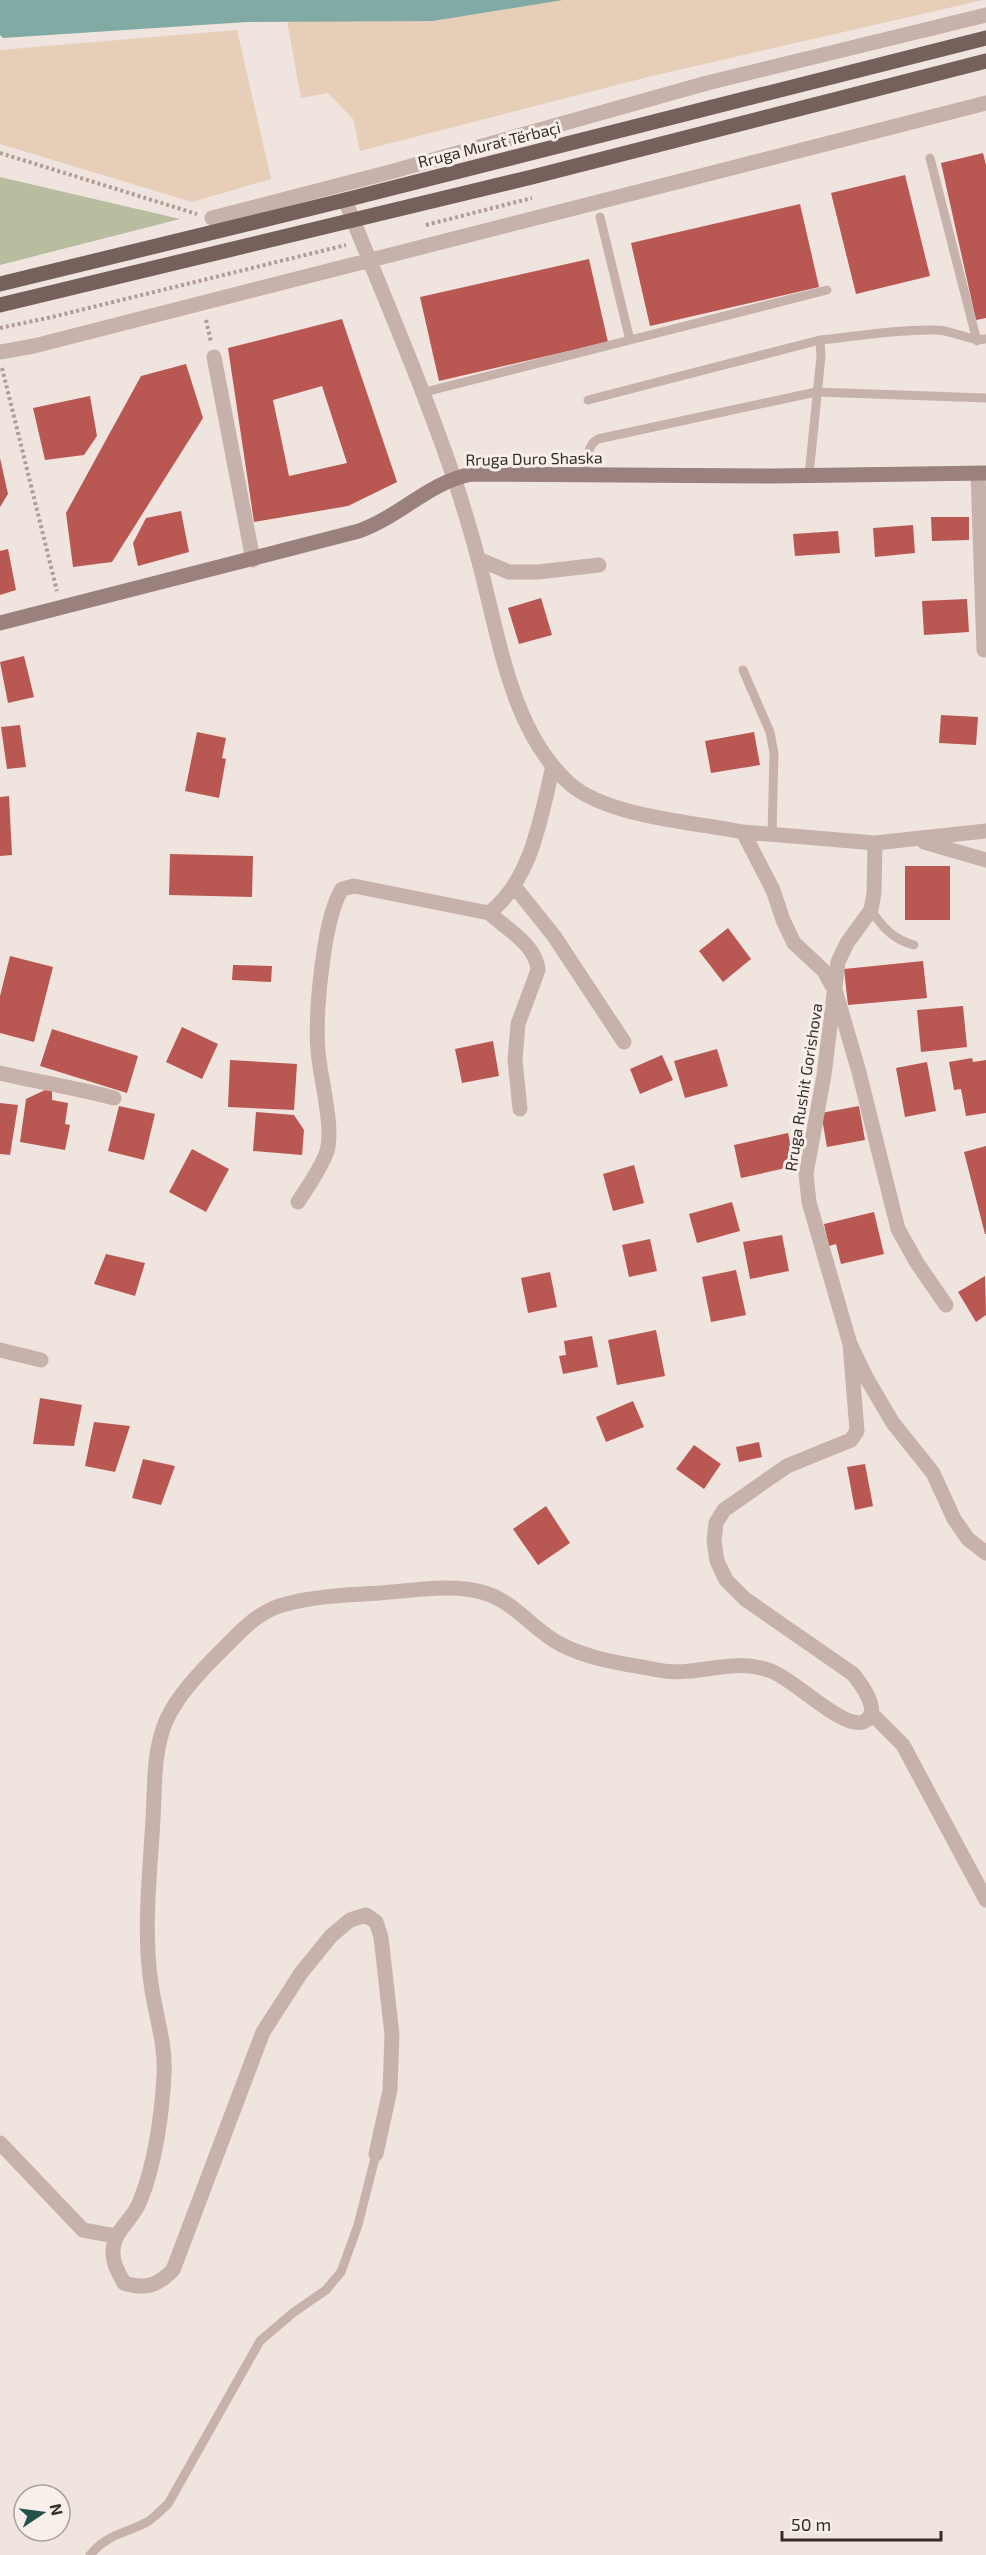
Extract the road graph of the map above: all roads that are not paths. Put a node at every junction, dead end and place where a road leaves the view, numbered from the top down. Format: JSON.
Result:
{"nodes":[{"id":1,"x":986,"y":15,"type":"edge"},
{"id":2,"x":986,"y":38,"type":"edge"},
{"id":3,"x":986,"y":61,"type":"edge"},
{"id":4,"x":986,"y":103,"type":"edge"},
{"id":5,"x":930,"y":158,"type":"dead end"},
{"id":6,"x":345,"y":200,"type":"junction"},
{"id":7,"x":600,"y":217,"type":"dead end"},
{"id":8,"x":212,"y":218,"type":"road end"},
{"id":9,"x":353,"y":220,"type":"junction"},
{"id":10,"x":368,"y":259,"type":"junction"},
{"id":11,"x":0,"y":284,"type":"edge"},
{"id":12,"x":827,"y":290,"type":"dead end"},
{"id":13,"x":0,"y":305,"type":"edge"},
{"id":14,"x":630,"y":340,"type":"junction"},
{"id":15,"x":820,"y":340,"type":"junction"},
{"id":16,"x":982,"y":340,"type":"edge"},
{"id":17,"x":0,"y":352,"type":"edge"},
{"id":18,"x":213,"y":357,"type":"road end"},
{"id":19,"x":816,"y":392,"type":"junction"},
{"id":20,"x":422,"y":393,"type":"junction"},
{"id":21,"x":986,"y":398,"type":"edge"},
{"id":22,"x":588,"y":400,"type":"dead end"},
{"id":23,"x":982,"y":473,"type":"edge"},
{"id":24,"x":585,"y":475,"type":"junction"},
{"id":25,"x":809,"y":475,"type":"junction"},
{"id":26,"x":454,"y":478,"type":"junction"},
{"id":27,"x":478,"y":559,"type":"junction"},
{"id":28,"x":253,"y":560,"type":"junction"},
{"id":29,"x":599,"y":566,"type":"dead end"},
{"id":30,"x":0,"y":623,"type":"edge"},
{"id":31,"x":984,"y":650,"type":"dead end"},
{"id":32,"x":743,"y":670,"type":"dead end"},
{"id":33,"x":553,"y":766,"type":"junction"},
{"id":34,"x":986,"y":831,"type":"edge"},
{"id":35,"x":743,"y":832,"type":"junction"},
{"id":36,"x":772,"y":835,"type":"junction"},
{"id":37,"x":918,"y":840,"type":"junction"},
{"id":38,"x":874,"y":843,"type":"junction"},
{"id":39,"x":986,"y":860,"type":"edge"},
{"id":40,"x":513,"y":886,"type":"junction"},
{"id":41,"x":871,"y":910,"type":"junction"},
{"id":42,"x":489,"y":913,"type":"junction"},
{"id":43,"x":914,"y":945,"type":"dead end"},
{"id":44,"x":836,"y":993,"type":"junction"},
{"id":45,"x":624,"y":1042,"type":"dead end"},
{"id":46,"x":0,"y":1073,"type":"edge"},
{"id":47,"x":114,"y":1098,"type":"dead end"},
{"id":48,"x":520,"y":1108,"type":"dead end"},
{"id":49,"x":298,"y":1202,"type":"dead end"},
{"id":50,"x":946,"y":1305,"type":"dead end"},
{"id":51,"x":850,"y":1344,"type":"junction"},
{"id":52,"x":0,"y":1350,"type":"edge"},
{"id":53,"x":41,"y":1360,"type":"dead end"},
{"id":54,"x":986,"y":1553,"type":"edge"},
{"id":55,"x":871,"y":1713,"type":"junction"},
{"id":56,"x":986,"y":1900,"type":"edge"},
{"id":57,"x":0,"y":2143,"type":"edge"},
{"id":58,"x":376,"y":2154,"type":"joint"},
{"id":59,"x":116,"y":2236,"type":"junction"},
{"id":60,"x":90,"y":2555,"type":"edge"}],
"edges":[{"from":1,"to":8,"type":"street"},
{"from":2,"to":6,"type":"main road","name":"Rruga Murat Tërbaçi"},
{"from":3,"to":9,"type":"main road"},
{"from":4,"to":10,"type":"street"},
{"from":5,"to":16,"type":"lane"},
{"from":6,"to":9,"type":"street"},
{"from":6,"to":11,"type":"main road","name":"Rruga Murat Tërbaçi"},
{"from":7,"to":14,"type":"lane"},
{"from":9,"to":10,"type":"street"},
{"from":9,"to":13,"type":"main road"},
{"from":10,"to":17,"type":"street"},
{"from":10,"to":20,"type":"street"},
{"from":12,"to":14,"type":"lane"},
{"from":14,"to":20,"type":"lane"},
{"from":15,"to":16,"type":"lane"},
{"from":15,"to":19,"type":"lane"},
{"from":15,"to":22,"type":"lane"},
{"from":18,"to":28,"type":"street"},
{"from":19,"to":21,"type":"lane"},
{"from":19,"to":24,"type":"lane"},
{"from":19,"to":25,"type":"lane"},
{"from":20,"to":26,"type":"street"},
{"from":23,"to":25,"type":"main road","name":"Rruga Duro Shaska"},
{"from":23,"to":31,"type":"street"},
{"from":24,"to":25,"type":"main road","name":"Rruga Duro Shaska"},
{"from":24,"to":26,"type":"main road","name":"Rruga Duro Shaska"},
{"from":26,"to":27,"type":"street"},
{"from":26,"to":28,"type":"main road","name":"Rruga Duro Shaska"},
{"from":27,"to":29,"type":"street"},
{"from":27,"to":33,"type":"street"},
{"from":28,"to":30,"type":"main road","name":"Rruga Duro Shaska"},
{"from":32,"to":36,"type":"lane"},
{"from":33,"to":35,"type":"street"},
{"from":33,"to":40,"type":"street"},
{"from":34,"to":37,"type":"street"},
{"from":35,"to":36,"type":"street"},
{"from":35,"to":44,"type":"street"},
{"from":36,"to":38,"type":"street"},
{"from":37,"to":38,"type":"street"},
{"from":37,"to":39,"type":"street"},
{"from":38,"to":41,"type":"street"},
{"from":40,"to":42,"type":"street"},
{"from":40,"to":45,"type":"street"},
{"from":41,"to":43,"type":"lane"},
{"from":41,"to":44,"type":"street","name":"Rruga Rushit Gorishova"},
{"from":42,"to":48,"type":"street"},
{"from":42,"to":49,"type":"street"},
{"from":44,"to":50,"type":"street"},
{"from":44,"to":51,"type":"street","name":"Rruga Rushit Gorishova"},
{"from":46,"to":47,"type":"street"},
{"from":51,"to":54,"type":"street","name":"Rruga Rushit Gorishova"},
{"from":51,"to":55,"type":"street"},
{"from":52,"to":53,"type":"street"},
{"from":55,"to":56,"type":"street"},
{"from":55,"to":59,"type":"street"},
{"from":57,"to":59,"type":"street"},
{"from":58,"to":59,"type":"street"},
{"from":58,"to":60,"type":"lane"}]}
